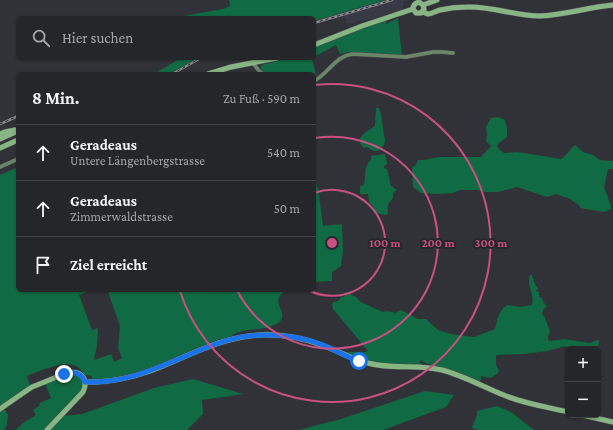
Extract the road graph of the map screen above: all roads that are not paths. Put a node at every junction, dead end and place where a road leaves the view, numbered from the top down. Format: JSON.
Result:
{"nodes":[{"id":1,"x":437,"y":0,"type":"edge"},
{"id":2,"x":423,"y":5,"type":"junction"},
{"id":3,"x":613,"y":5,"type":"edge"},
{"id":4,"x":413,"y":9,"type":"junction"},
{"id":5,"x":422,"y":12,"type":"junction"},
{"id":6,"x":316,"y":44,"type":"edge"},
{"id":7,"x":454,"y":53,"type":"dead end"},
{"id":8,"x":267,"y":60,"type":"edge"},
{"id":9,"x":253,"y":63,"type":"junction"},
{"id":10,"x":215,"y":72,"type":"edge"},
{"id":11,"x":260,"y":72,"type":"edge"},
{"id":12,"x":316,"y":80,"type":"edge"},
{"id":13,"x":16,"y":130,"type":"edge"},
{"id":14,"x":16,"y":131,"type":"edge"},
{"id":15,"x":0,"y":134,"type":"edge"},
{"id":16,"x":0,"y":139,"type":"edge"},
{"id":17,"x":16,"y":141,"type":"edge"},
{"id":18,"x":0,"y":148,"type":"edge"},
{"id":19,"x":16,"y":160,"type":"edge"},
{"id":20,"x":0,"y":168,"type":"edge"},
{"id":21,"x":85,"y":382,"type":"junction"},
{"id":22,"x":0,"y":409,"type":"edge"},
{"id":23,"x":565,"y":411,"type":"edge"},
{"id":24,"x":595,"y":418,"type":"edge"},
{"id":25,"x":613,"y":422,"type":"edge"},
{"id":26,"x":47,"y":430,"type":"edge"}],
"edges":[{"from":1,"to":2,"type":"street"},
{"from":2,"to":4,"type":"street"},
{"from":2,"to":5,"type":"street"},
{"from":3,"to":5,"type":"street"},
{"from":4,"to":5,"type":"street"},
{"from":4,"to":6,"type":"street"},
{"from":7,"to":12,"type":"street"},
{"from":8,"to":9,"type":"street"},
{"from":9,"to":10,"type":"street"},
{"from":9,"to":11,"type":"street"},
{"from":13,"to":15,"type":"street"},
{"from":14,"to":16,"type":"street"},
{"from":17,"to":18,"type":"street"},
{"from":19,"to":20,"type":"street"},
{"from":21,"to":22,"type":"street"},
{"from":21,"to":23,"type":"street"},
{"from":21,"to":26,"type":"street"},
{"from":24,"to":25,"type":"street"}]}
